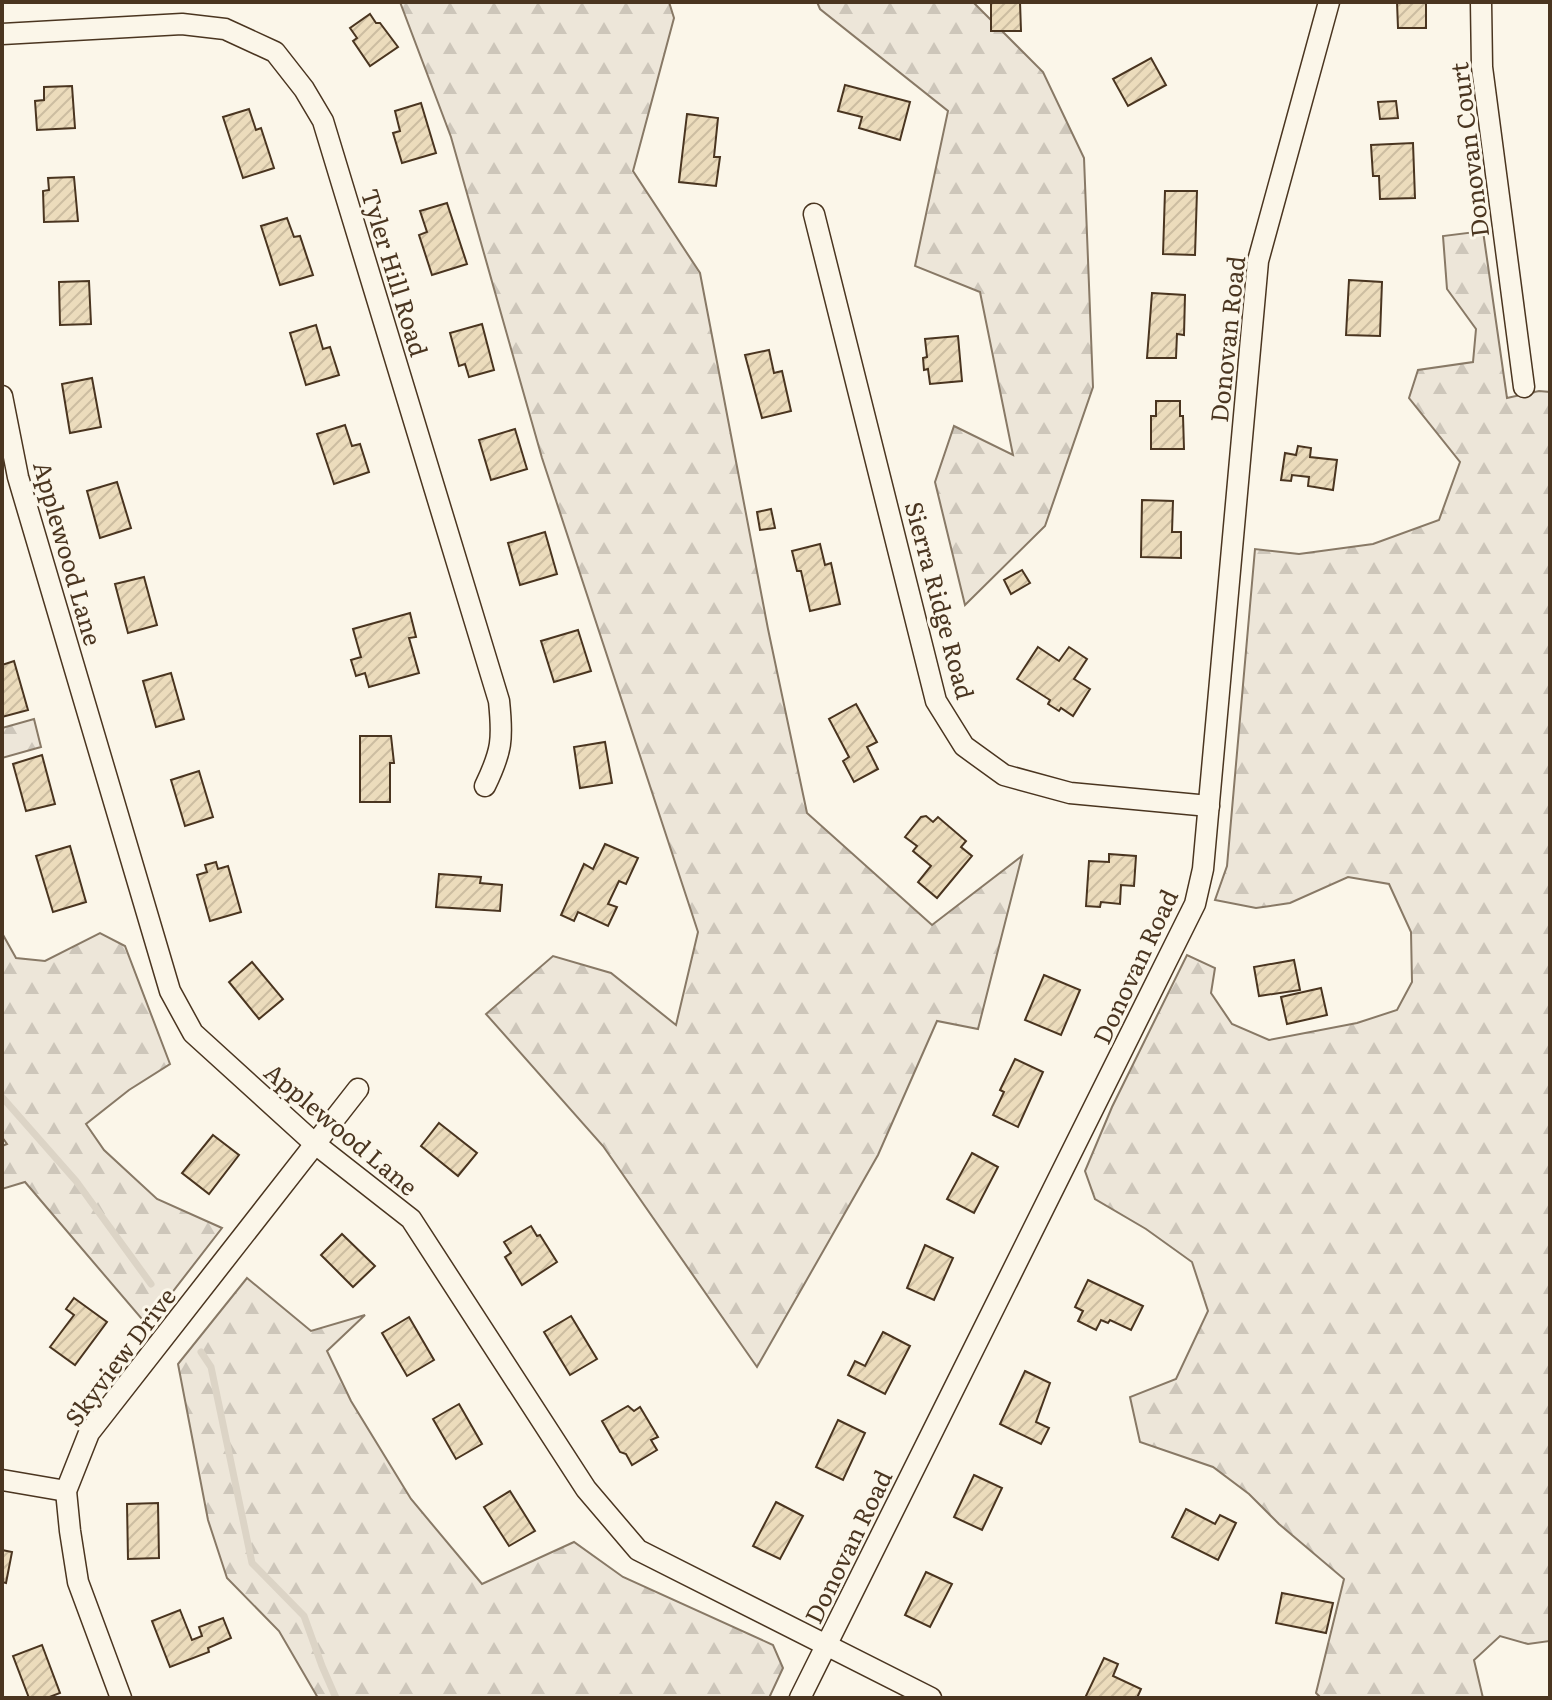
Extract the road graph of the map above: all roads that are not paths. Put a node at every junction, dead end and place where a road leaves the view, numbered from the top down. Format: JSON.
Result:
{"nodes":[{"id":1,"x":1329,"y":2,"type":"edge"},
{"id":2,"x":1481,"y":2,"type":"edge"},
{"id":3,"x":2,"y":34,"type":"edge"},
{"id":4,"x":814,"y":214,"type":"dead end"},
{"id":5,"x":1524,"y":387,"type":"dead end"},
{"id":6,"x":2,"y":396,"type":"edge"},
{"id":7,"x":485,"y":786,"type":"dead end"},
{"id":8,"x":1209,"y":806,"type":"junction"},
{"id":9,"x":358,"y":1089,"type":"dead end"},
{"id":10,"x":314,"y":1143,"type":"junction"},
{"id":11,"x":2,"y":1480,"type":"edge"},
{"id":12,"x":66,"y":1491,"type":"junction"},
{"id":13,"x":827,"y":1645,"type":"junction"},
{"id":14,"x":121,"y":1698,"type":"edge"},
{"id":15,"x":800,"y":1698,"type":"edge"},
{"id":16,"x":931,"y":1698,"type":"edge"}],
"edges":[{"from":1,"to":8,"type":"street","name":"Donovan Road"},
{"from":2,"to":5,"type":"street","name":"Donovan Court"},
{"from":3,"to":7,"type":"street","name":"Tyler Hill Road"},
{"from":4,"to":8,"type":"street","name":"Sierra Ridge Road"},
{"from":6,"to":10,"type":"street","name":"Applewood Lane"},
{"from":8,"to":13,"type":"street","name":"Donovan Road"},
{"from":9,"to":10,"type":"street","name":"Skyview Drive"},
{"from":10,"to":12,"type":"street","name":"Skyview Drive"},
{"from":10,"to":13,"type":"street","name":"Applewood Lane"},
{"from":11,"to":12,"type":"street"},
{"from":12,"to":14,"type":"street","name":"Skyview Drive"},
{"from":13,"to":15,"type":"street","name":"Donovan Road"},
{"from":13,"to":16,"type":"street","name":"Applewood Lane"}]}
